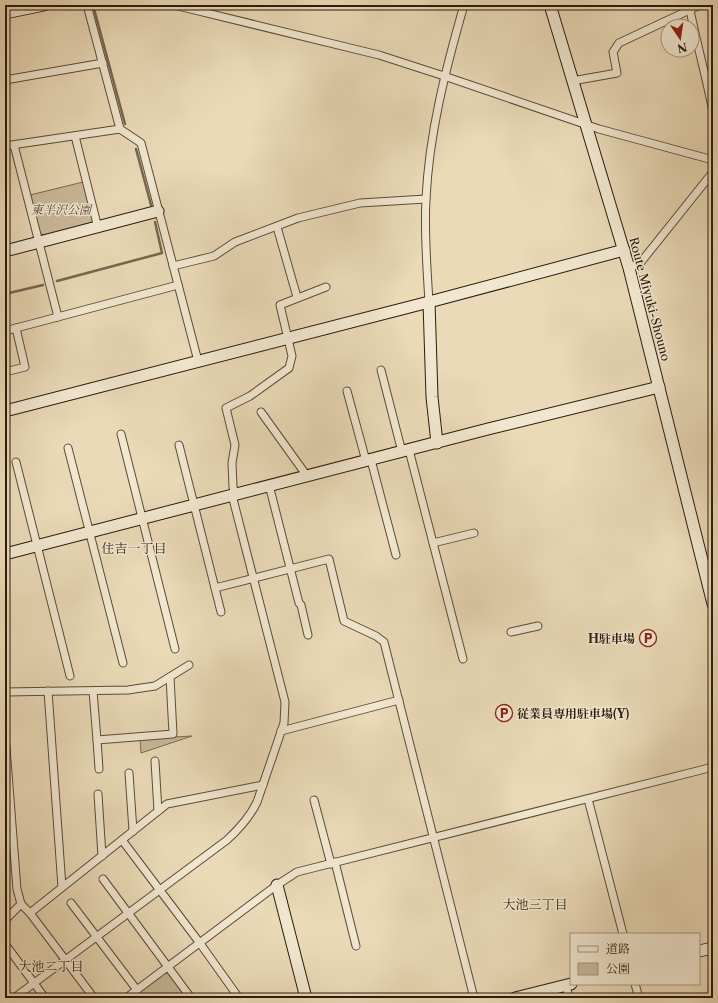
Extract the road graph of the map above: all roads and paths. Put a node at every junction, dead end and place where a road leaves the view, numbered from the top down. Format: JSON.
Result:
{"nodes":[{"id":1,"x":44,"y":5,"type":"edge"},
{"id":2,"x":87,"y":5,"type":"edge"},
{"id":3,"x":174,"y":5,"type":"edge"},
{"id":4,"x":464,"y":5,"type":"edge"},
{"id":5,"x":550,"y":5,"type":"edge"},
{"id":6,"x":700,"y":5,"type":"edge"},
{"id":7,"x":690,"y":7,"type":"edge"},
{"id":8,"x":206,"y":9,"type":"edge"},
{"id":9,"x":5,"y":13,"type":"edge"},
{"id":10,"x":103,"y":64,"type":"junction"},
{"id":11,"x":444,"y":76,"type":"junction"},
{"id":12,"x":5,"y":80,"type":"edge"},
{"id":13,"x":572,"y":81,"type":"junction"},
{"id":14,"x":713,"y":112,"type":"edge"},
{"id":15,"x":586,"y":124,"type":"junction"},
{"id":16,"x":120,"y":129,"type":"junction"},
{"id":17,"x":75,"y":136,"type":"junction"},
{"id":18,"x":14,"y":145,"type":"junction"},
{"id":19,"x":5,"y":146,"type":"edge"},
{"id":20,"x":713,"y":159,"type":"edge"},
{"id":21,"x":713,"y":172,"type":"edge"},
{"id":22,"x":426,"y":198,"type":"junction"},
{"id":23,"x":158,"y":211,"type":"junction"},
{"id":24,"x":277,"y":227,"type":"junction"},
{"id":25,"x":98,"y":228,"type":"junction"},
{"id":26,"x":40,"y":242,"type":"junction"},
{"id":27,"x":624,"y":250,"type":"junction"},
{"id":28,"x":5,"y":251,"type":"edge"},
{"id":29,"x":173,"y":266,"type":"junction"},
{"id":30,"x":629,"y":268,"type":"junction"},
{"id":31,"x":178,"y":286,"type":"junction"},
{"id":32,"x":326,"y":287,"type":"dead end"},
{"id":33,"x":297,"y":297,"type":"junction"},
{"id":34,"x":429,"y":302,"type":"junction"},
{"id":35,"x":58,"y":317,"type":"junction"},
{"id":36,"x":16,"y":328,"type":"junction"},
{"id":37,"x":5,"y":331,"type":"edge"},
{"id":38,"x":288,"y":338,"type":"junction"},
{"id":39,"x":198,"y":362,"type":"junction"},
{"id":40,"x":381,"y":370,"type":"dead end"},
{"id":41,"x":5,"y":372,"type":"edge"},
{"id":42,"x":659,"y":387,"type":"junction"},
{"id":43,"x":347,"y":391,"type":"dead end"},
{"id":44,"x":5,"y":411,"type":"edge"},
{"id":45,"x":261,"y":412,"type":"dead end"},
{"id":46,"x":121,"y":434,"type":"dead end"},
{"id":47,"x":437,"y":443,"type":"junction"},
{"id":48,"x":179,"y":445,"type":"dead end"},
{"id":49,"x":68,"y":448,"type":"dead end"},
{"id":50,"x":406,"y":451,"type":"junction"},
{"id":51,"x":368,"y":460,"type":"junction"},
{"id":52,"x":16,"y":462,"type":"dead end"},
{"id":53,"x":307,"y":476,"type":"junction"},
{"id":54,"x":269,"y":485,"type":"junction"},
{"id":55,"x":234,"y":494,"type":"junction"},
{"id":56,"x":194,"y":505,"type":"junction"},
{"id":57,"x":143,"y":519,"type":"junction"},
{"id":58,"x":89,"y":532,"type":"junction"},
{"id":59,"x":474,"y":533,"type":"dead end"},
{"id":60,"x":433,"y":543,"type":"junction"},
{"id":61,"x":37,"y":546,"type":"junction"},
{"id":62,"x":5,"y":554,"type":"edge"},
{"id":63,"x":396,"y":555,"type":"dead end"},
{"id":64,"x":291,"y":569,"type":"junction"},
{"id":65,"x":253,"y":579,"type":"junction"},
{"id":66,"x":215,"y":588,"type":"junction"},
{"id":67,"x":713,"y":604,"type":"edge"},
{"id":68,"x":221,"y":612,"type":"dead end"},
{"id":69,"x":538,"y":626,"type":"dead end"},
{"id":70,"x":511,"y":632,"type":"dead end"},
{"id":71,"x":308,"y":635,"type":"dead end"},
{"id":72,"x":175,"y":649,"type":"dead end"},
{"id":73,"x":463,"y":659,"type":"dead end"},
{"id":74,"x":123,"y":663,"type":"dead end"},
{"id":75,"x":189,"y":665,"type":"dead end"},
{"id":76,"x":70,"y":676,"type":"dead end"},
{"id":77,"x":170,"y":677,"type":"junction"},
{"id":78,"x":93,"y":691,"type":"junction"},
{"id":79,"x":5,"y":692,"type":"edge"},
{"id":80,"x":48,"y":692,"type":"junction"},
{"id":81,"x":400,"y":700,"type":"junction"},
{"id":82,"x":281,"y":731,"type":"junction"},
{"id":83,"x":5,"y":736,"type":"edge"},
{"id":84,"x":97,"y":740,"type":"junction"},
{"id":85,"x":155,"y":761,"type":"dead end"},
{"id":86,"x":713,"y":767,"type":"edge"},
{"id":87,"x":99,"y":769,"type":"dead end"},
{"id":88,"x":129,"y":773,"type":"dead end"},
{"id":89,"x":263,"y":785,"type":"junction"},
{"id":90,"x":98,"y":794,"type":"dead end"},
{"id":91,"x":588,"y":798,"type":"junction"},
{"id":92,"x":314,"y":800,"type":"dead end"},
{"id":93,"x":158,"y":811,"type":"junction"},
{"id":94,"x":133,"y":831,"type":"junction"},
{"id":95,"x":433,"y":838,"type":"junction"},
{"id":96,"x":122,"y":840,"type":"junction"},
{"id":97,"x":102,"y":856,"type":"junction"},
{"id":98,"x":333,"y":863,"type":"junction"},
{"id":99,"x":103,"y":879,"type":"dead end"},
{"id":100,"x":276,"y":885,"type":"junction"},
{"id":101,"x":62,"y":887,"type":"junction"},
{"id":102,"x":159,"y":890,"type":"junction"},
{"id":103,"x":71,"y":903,"type":"dead end"},
{"id":104,"x":21,"y":904,"type":"junction"},
{"id":105,"x":30,"y":913,"type":"junction"},
{"id":106,"x":129,"y":913,"type":"junction"},
{"id":107,"x":5,"y":920,"type":"edge"},
{"id":108,"x":623,"y":933,"type":"edge"},
{"id":109,"x":97,"y":936,"type":"junction"},
{"id":110,"x":199,"y":942,"type":"junction"},
{"id":111,"x":356,"y":946,"type":"dead end"},
{"id":112,"x":8,"y":948,"type":"dead end"},
{"id":113,"x":713,"y":948,"type":"edge"},
{"id":114,"x":700,"y":952,"type":"edge"},
{"id":115,"x":65,"y":960,"type":"junction"},
{"id":116,"x":167,"y":967,"type":"junction"},
{"id":117,"x":34,"y":983,"type":"junction"},
{"id":118,"x":568,"y":984,"type":"edge"},
{"id":119,"x":636,"y":985,"type":"edge"},
{"id":120,"x":137,"y":990,"type":"junction"},
{"id":121,"x":237,"y":997,"type":"edge"},
{"id":122,"x":14,"y":998,"type":"edge"},
{"id":123,"x":45,"y":998,"type":"edge"},
{"id":124,"x":94,"y":998,"type":"edge"},
{"id":125,"x":126,"y":998,"type":"edge"},
{"id":126,"x":191,"y":998,"type":"edge"},
{"id":127,"x":306,"y":998,"type":"edge"},
{"id":128,"x":474,"y":998,"type":"edge"},
{"id":129,"x":515,"y":998,"type":"edge"},
{"id":130,"x":569,"y":998,"type":"edge"},
{"id":131,"x":639,"y":998,"type":"edge"}],
"edges":[{"from":1,"to":9,"type":"street"},
{"from":2,"to":10,"type":"street"},
{"from":3,"to":8,"type":"street"},
{"from":4,"to":11,"type":"street"},
{"from":5,"to":13,"type":"street","name":"Route Miyuki-Shouno"},
{"from":6,"to":7,"type":"street"},
{"from":7,"to":13,"type":"street"},
{"from":7,"to":14,"type":"street"},
{"from":8,"to":11,"type":"street"},
{"from":10,"to":12,"type":"street"},
{"from":10,"to":16,"type":"street"},
{"from":11,"to":15,"type":"street"},
{"from":11,"to":22,"type":"street"},
{"from":13,"to":15,"type":"street","name":"Route Miyuki-Shouno"},
{"from":15,"to":20,"type":"street"},
{"from":15,"to":27,"type":"street","name":"Route Miyuki-Shouno"},
{"from":16,"to":17,"type":"street"},
{"from":16,"to":23,"type":"street"},
{"from":17,"to":18,"type":"street"},
{"from":17,"to":25,"type":"street"},
{"from":18,"to":19,"type":"street"},
{"from":18,"to":26,"type":"street"},
{"from":21,"to":30,"type":"street"},
{"from":22,"to":24,"type":"street"},
{"from":22,"to":34,"type":"street"},
{"from":23,"to":25,"type":"street"},
{"from":23,"to":29,"type":"street"},
{"from":24,"to":29,"type":"street"},
{"from":24,"to":33,"type":"street"},
{"from":25,"to":26,"type":"street"},
{"from":26,"to":28,"type":"street"},
{"from":26,"to":35,"type":"street"},
{"from":27,"to":30,"type":"street","name":"Route Miyuki-Shouno"},
{"from":27,"to":34,"type":"street"},
{"from":29,"to":31,"type":"street"},
{"from":30,"to":42,"type":"street","name":"Route Miyuki-Shouno"},
{"from":31,"to":35,"type":"street"},
{"from":31,"to":39,"type":"street"},
{"from":32,"to":33,"type":"street"},
{"from":33,"to":38,"type":"street"},
{"from":34,"to":38,"type":"street"},
{"from":34,"to":47,"type":"street"},
{"from":35,"to":36,"type":"street"},
{"from":36,"to":37,"type":"street"},
{"from":36,"to":41,"type":"street"},
{"from":38,"to":39,"type":"street"},
{"from":38,"to":55,"type":"street"},
{"from":39,"to":44,"type":"street"},
{"from":40,"to":50,"type":"street"},
{"from":42,"to":47,"type":"street"},
{"from":42,"to":67,"type":"street","name":"Route Miyuki-Shouno"},
{"from":43,"to":51,"type":"street"},
{"from":45,"to":53,"type":"street"},
{"from":46,"to":57,"type":"street"},
{"from":47,"to":50,"type":"street"},
{"from":48,"to":56,"type":"street"},
{"from":49,"to":58,"type":"street"},
{"from":50,"to":51,"type":"street"},
{"from":50,"to":60,"type":"street"},
{"from":51,"to":53,"type":"street"},
{"from":51,"to":63,"type":"street"},
{"from":52,"to":61,"type":"street"},
{"from":53,"to":54,"type":"street"},
{"from":54,"to":55,"type":"street"},
{"from":54,"to":64,"type":"street"},
{"from":55,"to":56,"type":"street"},
{"from":55,"to":65,"type":"street"},
{"from":56,"to":57,"type":"street"},
{"from":56,"to":66,"type":"street"},
{"from":57,"to":58,"type":"street"},
{"from":57,"to":72,"type":"street"},
{"from":58,"to":61,"type":"street"},
{"from":58,"to":74,"type":"street"},
{"from":59,"to":60,"type":"street"},
{"from":60,"to":73,"type":"street"},
{"from":61,"to":62,"type":"street"},
{"from":61,"to":76,"type":"street"},
{"from":64,"to":65,"type":"street"},
{"from":64,"to":71,"type":"street"},
{"from":64,"to":81,"type":"street"},
{"from":65,"to":66,"type":"street"},
{"from":65,"to":82,"type":"street"},
{"from":66,"to":68,"type":"street"},
{"from":69,"to":70,"type":"street"},
{"from":75,"to":77,"type":"street"},
{"from":77,"to":78,"type":"street"},
{"from":77,"to":84,"type":"street"},
{"from":78,"to":80,"type":"street"},
{"from":78,"to":84,"type":"street"},
{"from":79,"to":80,"type":"street"},
{"from":80,"to":101,"type":"street"},
{"from":81,"to":82,"type":"street"},
{"from":81,"to":95,"type":"street"},
{"from":82,"to":89,"type":"street"},
{"from":83,"to":104,"type":"street"},
{"from":84,"to":87,"type":"street"},
{"from":85,"to":93,"type":"street"},
{"from":86,"to":91,"type":"street"},
{"from":88,"to":94,"type":"street"},
{"from":89,"to":93,"type":"street"},
{"from":89,"to":102,"type":"street"},
{"from":90,"to":97,"type":"street"},
{"from":91,"to":95,"type":"street"},
{"from":91,"to":108,"type":"street"},
{"from":92,"to":98,"type":"street"},
{"from":93,"to":94,"type":"street"},
{"from":94,"to":96,"type":"street"},
{"from":95,"to":98,"type":"street"},
{"from":95,"to":128,"type":"street"},
{"from":96,"to":97,"type":"street"},
{"from":96,"to":102,"type":"street"},
{"from":97,"to":101,"type":"street"},
{"from":98,"to":100,"type":"street"},
{"from":98,"to":111,"type":"street"},
{"from":99,"to":106,"type":"street"},
{"from":100,"to":110,"type":"street"},
{"from":100,"to":127,"type":"street"},
{"from":101,"to":105,"type":"street"},
{"from":102,"to":106,"type":"street"},
{"from":102,"to":110,"type":"street"},
{"from":103,"to":109,"type":"street"},
{"from":104,"to":105,"type":"street"},
{"from":104,"to":107,"type":"street"},
{"from":105,"to":115,"type":"street"},
{"from":106,"to":109,"type":"street"},
{"from":106,"to":116,"type":"street"},
{"from":109,"to":115,"type":"street"},
{"from":109,"to":120,"type":"street"},
{"from":110,"to":116,"type":"street"},
{"from":110,"to":121,"type":"street"},
{"from":112,"to":117,"type":"street"},
{"from":113,"to":114,"type":"street"},
{"from":115,"to":117,"type":"street"},
{"from":115,"to":124,"type":"street"},
{"from":116,"to":120,"type":"street"},
{"from":116,"to":126,"type":"street"},
{"from":117,"to":122,"type":"street"},
{"from":117,"to":123,"type":"street"},
{"from":118,"to":129,"type":"street"},
{"from":118,"to":130,"type":"street"},
{"from":119,"to":131,"type":"street"},
{"from":120,"to":125,"type":"street"}]}
